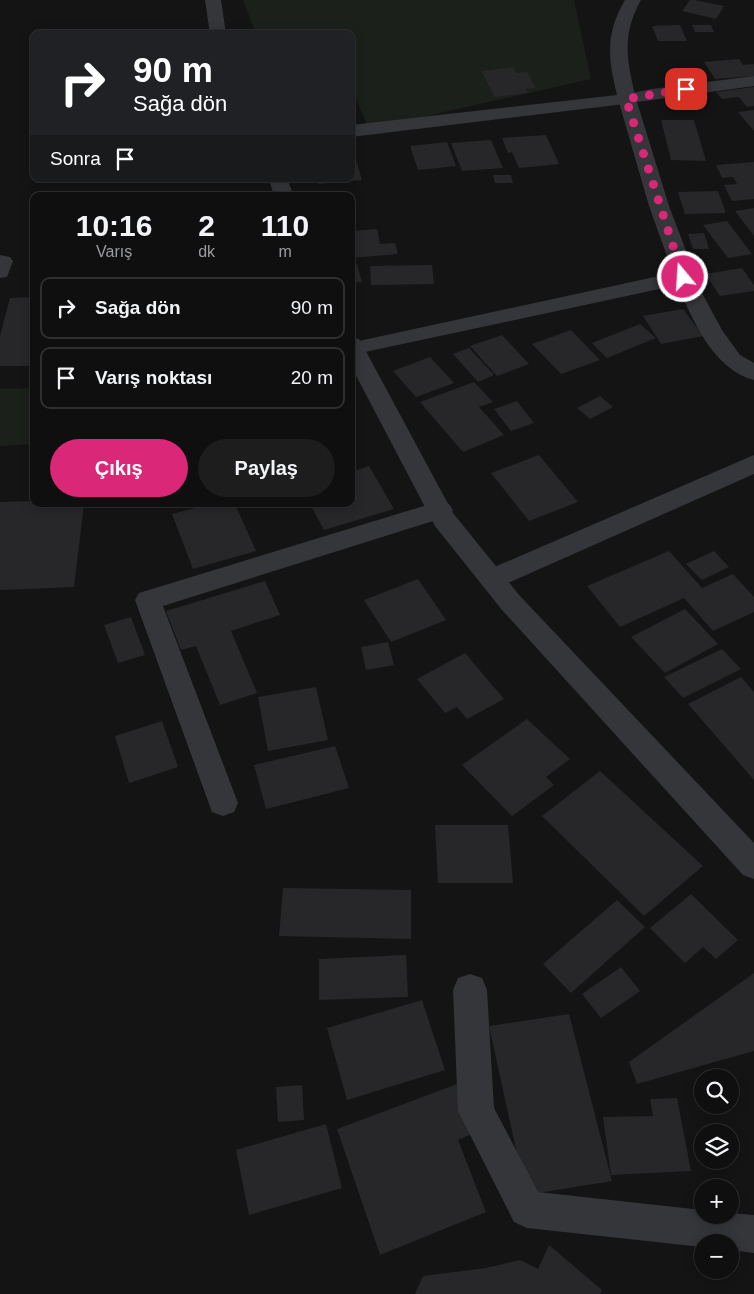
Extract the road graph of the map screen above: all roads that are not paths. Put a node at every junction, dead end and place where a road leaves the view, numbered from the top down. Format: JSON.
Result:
{"nodes":[{"id":1,"x":213,"y":0,"type":"edge"},
{"id":2,"x":633,"y":0,"type":"edge"},
{"id":3,"x":217,"y":30,"type":"edge"},
{"id":4,"x":754,"y":81,"type":"edge"},
{"id":5,"x":626,"y":99,"type":"junction"},
{"id":6,"x":355,"y":131,"type":"edge"},
{"id":7,"x":0,"y":261,"type":"edge"},
{"id":8,"x":0,"y":272,"type":"edge"},
{"id":9,"x":683,"y":277,"type":"junction"},
{"id":10,"x":355,"y":346,"type":"edge"},
{"id":11,"x":355,"y":350,"type":"edge"},
{"id":12,"x":754,"y":373,"type":"edge"},
{"id":13,"x":754,"y":464,"type":"edge"},
{"id":14,"x":440,"y":510,"type":"junction"},
{"id":15,"x":492,"y":579,"type":"junction"},
{"id":16,"x":223,"y":803,"type":"dead end"},
{"id":17,"x":754,"y":865,"type":"edge"},
{"id":18,"x":470,"y":990,"type":"dead end"},
{"id":19,"x":754,"y":1234,"type":"edge"}],
"edges":[{"from":1,"to":3,"type":"street"},
{"from":2,"to":5,"type":"street"},
{"from":4,"to":5,"type":"street"},
{"from":5,"to":6,"type":"street"},
{"from":5,"to":9,"type":"street"},
{"from":7,"to":8,"type":"street"},
{"from":9,"to":10,"type":"street"},
{"from":9,"to":12,"type":"street"},
{"from":11,"to":14,"type":"street"},
{"from":13,"to":15,"type":"street"},
{"from":14,"to":15,"type":"street"},
{"from":14,"to":16,"type":"street"},
{"from":15,"to":17,"type":"street"},
{"from":18,"to":19,"type":"street"}]}
